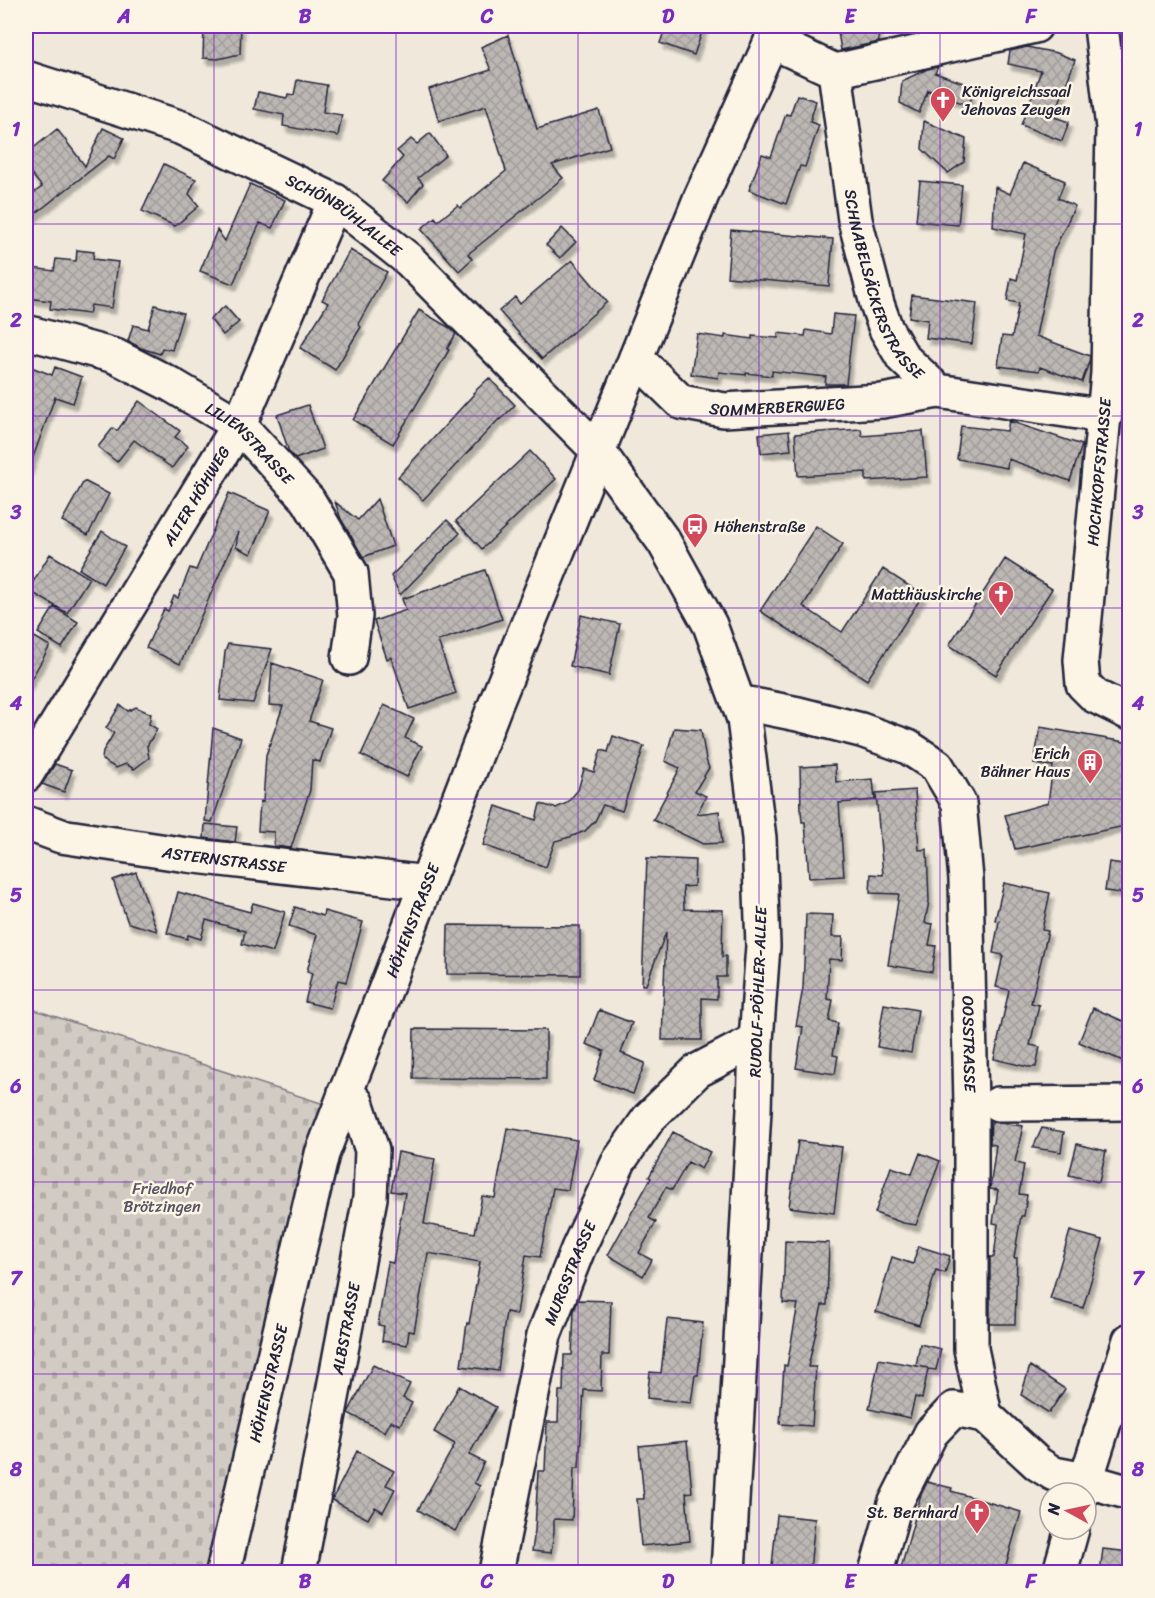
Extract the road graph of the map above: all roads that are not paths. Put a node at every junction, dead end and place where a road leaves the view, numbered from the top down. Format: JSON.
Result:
{"nodes":[{"id":1,"x":1035,"y":26,"type":"edge"},
{"id":2,"x":1101,"y":26,"type":"edge"},
{"id":3,"x":775,"y":33,"type":"edge"},
{"id":4,"x":835,"y":71,"type":"junction"},
{"id":5,"x":26,"y":78,"type":"edge"},
{"id":6,"x":335,"y":201,"type":"junction"},
{"id":7,"x":26,"y":332,"type":"edge"},
{"id":8,"x":636,"y":358,"type":"junction"},
{"id":9,"x":938,"y":391,"type":"junction"},
{"id":10,"x":1105,"y":416,"type":"junction"},
{"id":11,"x":239,"y":425,"type":"junction"},
{"id":12,"x":598,"y":451,"type":"junction"},
{"id":13,"x":349,"y":658,"type":"dead end"},
{"id":14,"x":738,"y":702,"type":"junction"},
{"id":15,"x":1130,"y":712,"type":"edge"},
{"id":16,"x":26,"y":775,"type":"edge"},
{"id":17,"x":26,"y":823,"type":"edge"},
{"id":18,"x":427,"y":883,"type":"junction"},
{"id":19,"x":756,"y":1040,"type":"junction"},
{"id":20,"x":345,"y":1092,"type":"junction"},
{"id":21,"x":1130,"y":1103,"type":"edge"},
{"id":22,"x":998,"y":1104,"type":"dead end"},
{"id":23,"x":1130,"y":1340,"type":"edge"},
{"id":24,"x":985,"y":1415,"type":"junction"},
{"id":25,"x":1072,"y":1481,"type":"edge"},
{"id":26,"x":1086,"y":1481,"type":"edge"},
{"id":27,"x":1098,"y":1488,"type":"edge"},
{"id":28,"x":1130,"y":1493,"type":"edge"},
{"id":29,"x":1069,"y":1541,"type":"edge"},
{"id":30,"x":223,"y":1572,"type":"edge"},
{"id":31,"x":299,"y":1572,"type":"edge"},
{"id":32,"x":496,"y":1572,"type":"edge"},
{"id":33,"x":728,"y":1572,"type":"edge"},
{"id":34,"x":876,"y":1572,"type":"edge"},
{"id":35,"x":1060,"y":1572,"type":"edge"}],
"edges":[{"from":1,"to":4,"type":"street"},
{"from":2,"to":10,"type":"street","name":"HOCHKOPFSTRASSE"},
{"from":3,"to":4,"type":"street"},
{"from":3,"to":8,"type":"street","name":"HÖHENSTRASSE"},
{"from":4,"to":9,"type":"street","name":"SCHNABELSÄCKERSTRASSE"},
{"from":5,"to":6,"type":"street","name":"SCHÖNBÜHLALLEE"},
{"from":6,"to":11,"type":"street","name":"ALTER HÖHWEG"},
{"from":6,"to":12,"type":"street","name":"SCHÖNBÜHLALLEE"},
{"from":7,"to":11,"type":"street","name":"LILIENSTRASSE"},
{"from":8,"to":9,"type":"street","name":"SOMMERBERGWEG"},
{"from":8,"to":12,"type":"street","name":"HÖHENSTRASSE"},
{"from":9,"to":10,"type":"street","name":"SCHNABELSÄCKERSTRASSE"},
{"from":10,"to":15,"type":"street","name":"HOCHKOPFSTRASSE"},
{"from":11,"to":13,"type":"street","name":"LILIENSTRASSE"},
{"from":11,"to":16,"type":"street","name":"ALTER HÖHWEG"},
{"from":12,"to":14,"type":"street","name":"RUDOLF-PÖHLER-ALLEE"},
{"from":12,"to":18,"type":"street","name":"HÖHENSTRASSE"},
{"from":14,"to":19,"type":"street","name":"RUDOLF-PÖHLER-ALLEE"},
{"from":14,"to":24,"type":"street","name":"OOSSTRASSE"},
{"from":17,"to":18,"type":"street","name":"ASTERNSTRASSE"},
{"from":18,"to":20,"type":"street","name":"HÖHENSTRASSE"},
{"from":19,"to":32,"type":"street","name":"MURGSTRASSE"},
{"from":19,"to":33,"type":"street","name":"RUDOLF-PÖHLER-ALLEE"},
{"from":20,"to":30,"type":"street","name":"HÖHENSTRASSE"},
{"from":20,"to":31,"type":"street","name":"ALBSTRASSE"},
{"from":21,"to":22,"type":"street"},
{"from":23,"to":26,"type":"street"},
{"from":24,"to":25,"type":"street"},
{"from":24,"to":34,"type":"street"},
{"from":27,"to":28,"type":"street"},
{"from":29,"to":35,"type":"street"}]}
